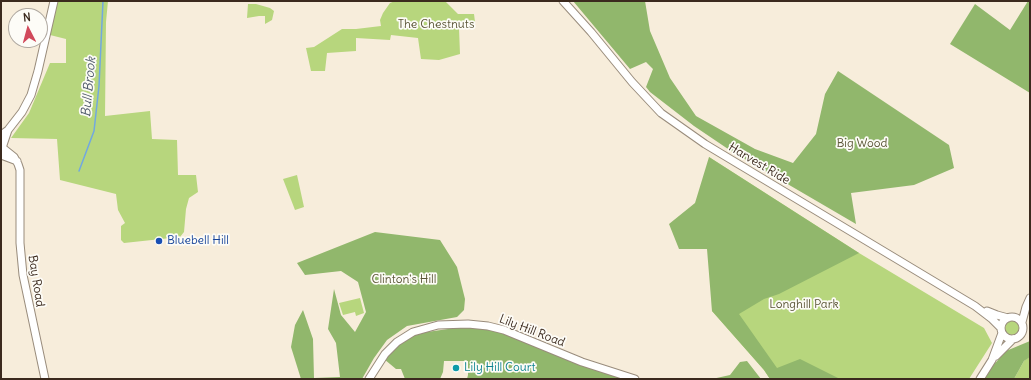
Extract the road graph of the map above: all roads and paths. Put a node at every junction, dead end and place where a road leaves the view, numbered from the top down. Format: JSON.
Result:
{"nodes":[{"id":1,"x":54,"y":1,"type":"edge"},
{"id":2,"x":564,"y":1,"type":"edge"},
{"id":3,"x":8,"y":130,"type":"junction"},
{"id":4,"x":1,"y":135,"type":"edge"},
{"id":5,"x":2,"y":149,"type":"edge"},
{"id":6,"x":1030,"y":299,"type":"edge"},
{"id":7,"x":975,"y":306,"type":"junction"},
{"id":8,"x":1011,"y":318,"type":"junction"},
{"id":9,"x":1022,"y":322,"type":"junction"},
{"id":10,"x":1002,"y":331,"type":"junction"},
{"id":11,"x":1013,"y":339,"type":"junction"},
{"id":12,"x":992,"y":360,"type":"junction"},
{"id":13,"x":45,"y":379,"type":"edge"},
{"id":14,"x":369,"y":379,"type":"edge"},
{"id":15,"x":635,"y":379,"type":"edge"},
{"id":16,"x":980,"y":379,"type":"edge"}],
"edges":[{"from":1,"to":3,"type":"street"},
{"from":2,"to":7,"type":"street","name":"Harvest Ride"},
{"from":3,"to":4,"type":"street"},
{"from":3,"to":5,"type":"street"},
{"from":5,"to":13,"type":"street","name":"Bay Road"},
{"from":6,"to":8,"type":"street"},
{"from":6,"to":9,"type":"street"},
{"from":7,"to":8,"type":"street","name":"Harvest Ride"},
{"from":7,"to":10,"type":"street","name":"Harvest Ride"},
{"from":8,"to":9,"type":"street"},
{"from":8,"to":10,"type":"street"},
{"from":9,"to":11,"type":"street"},
{"from":10,"to":11,"type":"street"},
{"from":10,"to":12,"type":"street"},
{"from":11,"to":12,"type":"street"},
{"from":12,"to":16,"type":"street"},
{"from":14,"to":15,"type":"street","name":"Lily Hill Road"}]}
